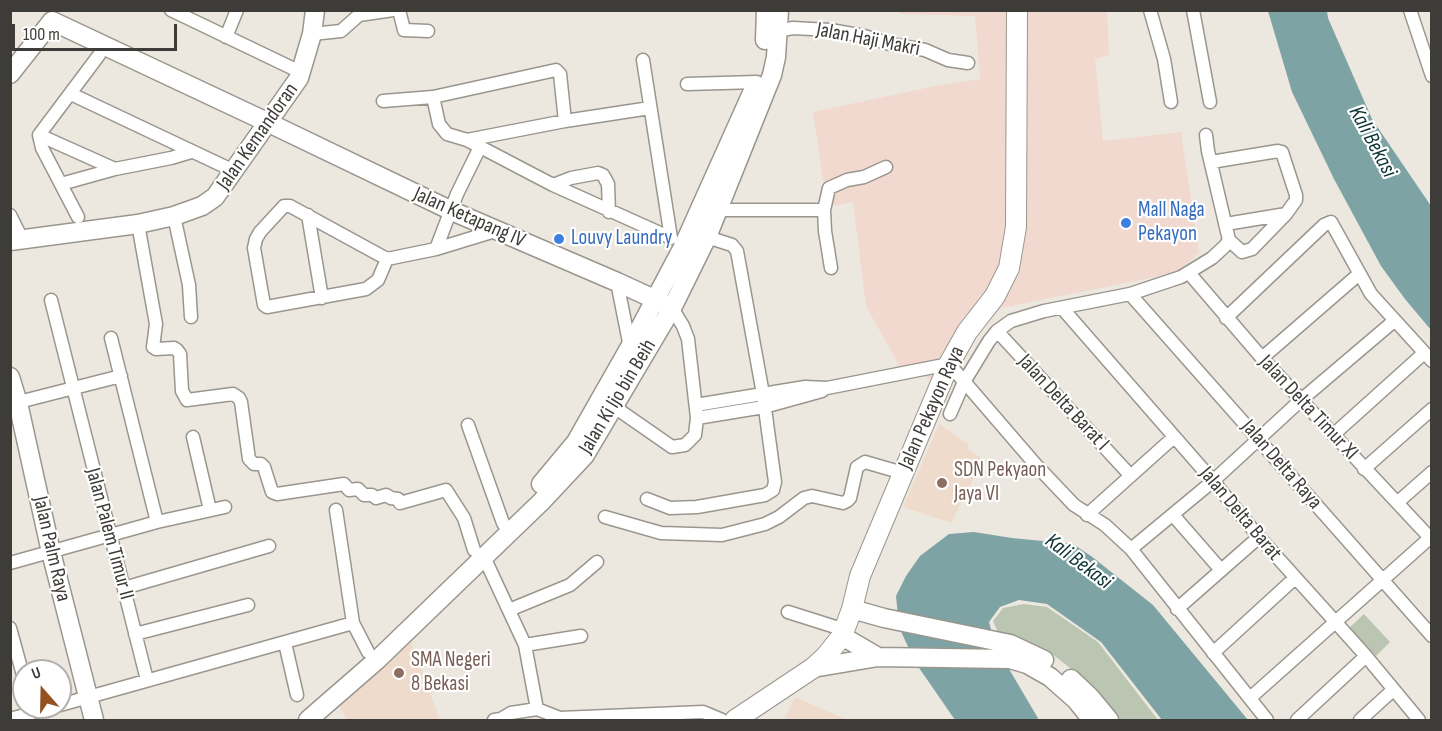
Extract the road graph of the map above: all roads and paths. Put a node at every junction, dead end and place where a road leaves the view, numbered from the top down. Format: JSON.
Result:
{"nodes":[{"id":1,"x":237,"y":10,"type":"edge"},
{"id":2,"x":315,"y":10,"type":"edge"},
{"id":3,"x":393,"y":10,"type":"edge"},
{"id":4,"x":399,"y":10,"type":"edge"},
{"id":5,"x":766,"y":10,"type":"edge"},
{"id":6,"x":779,"y":10,"type":"edge"},
{"id":7,"x":1017,"y":10,"type":"edge"},
{"id":8,"x":1150,"y":10,"type":"edge"},
{"id":9,"x":1194,"y":10,"type":"edge"},
{"id":10,"x":1410,"y":10,"type":"edge"},
{"id":11,"x":179,"y":12,"type":"edge"},
{"id":12,"x":360,"y":13,"type":"edge"},
{"id":13,"x":55,"y":16,"type":"edge"},
{"id":14,"x":428,"y":31,"type":"dead end"},
{"id":15,"x":772,"y":32,"type":"junction"},
{"id":16,"x":312,"y":34,"type":"junction"},
{"id":17,"x":226,"y":37,"type":"junction"},
{"id":18,"x":99,"y":55,"type":"dead end"},
{"id":19,"x":643,"y":60,"type":"dead end"},
{"id":20,"x":968,"y":63,"type":"dead end"},
{"id":21,"x":292,"y":68,"type":"dead end"},
{"id":22,"x":1431,"y":71,"type":"edge"},
{"id":23,"x":10,"y":74,"type":"edge"},
{"id":24,"x":757,"y":82,"type":"junction"},
{"id":25,"x":687,"y":84,"type":"dead end"},
{"id":26,"x":70,"y":94,"type":"junction"},
{"id":27,"x":433,"y":97,"type":"junction"},
{"id":28,"x":383,"y":101,"type":"dead end"},
{"id":29,"x":1171,"y":102,"type":"dead end"},
{"id":30,"x":1210,"y":102,"type":"dead end"},
{"id":31,"x":650,"y":108,"type":"junction"},
{"id":32,"x":565,"y":121,"type":"junction"},
{"id":33,"x":269,"y":123,"type":"junction"},
{"id":34,"x":39,"y":135,"type":"junction"},
{"id":35,"x":1206,"y":135,"type":"dead end"},
{"id":36,"x":467,"y":140,"type":"junction"},
{"id":37,"x":480,"y":147,"type":"junction"},
{"id":38,"x":191,"y":152,"type":"junction"},
{"id":39,"x":1211,"y":162,"type":"junction"},
{"id":40,"x":886,"y":167,"type":"dead end"},
{"id":41,"x":115,"y":169,"type":"junction"},
{"id":42,"x":234,"y":171,"type":"junction"},
{"id":43,"x":61,"y":184,"type":"junction"},
{"id":44,"x":553,"y":185,"type":"junction"},
{"id":45,"x":717,"y":210,"type":"junction"},
{"id":46,"x":824,"y":210,"type":"junction"},
{"id":47,"x":452,"y":211,"type":"junction"},
{"id":48,"x":609,"y":212,"type":"junction"},
{"id":49,"x":1286,"y":214,"type":"junction"},
{"id":50,"x":10,"y":215,"type":"edge"},
{"id":51,"x":174,"y":216,"type":"junction"},
{"id":52,"x":308,"y":216,"type":"junction"},
{"id":53,"x":78,"y":217,"type":"dead end"},
{"id":54,"x":138,"y":224,"type":"junction"},
{"id":55,"x":1226,"y":224,"type":"junction"},
{"id":56,"x":495,"y":231,"type":"junction"},
{"id":57,"x":707,"y":237,"type":"junction"},
{"id":58,"x":1229,"y":240,"type":"junction"},
{"id":59,"x":14,"y":243,"type":"edge"},
{"id":60,"x":436,"y":249,"type":"junction"},
{"id":61,"x":387,"y":259,"type":"junction"},
{"id":62,"x":831,"y":268,"type":"dead end"},
{"id":63,"x":1189,"y":273,"type":"junction"},
{"id":64,"x":1359,"y":274,"type":"junction"},
{"id":65,"x":617,"y":282,"type":"junction"},
{"id":66,"x":1130,"y":294,"type":"junction"},
{"id":67,"x":322,"y":298,"type":"junction"},
{"id":68,"x":655,"y":299,"type":"junction"},
{"id":69,"x":51,"y":300,"type":"dead end"},
{"id":70,"x":672,"y":308,"type":"junction"},
{"id":71,"x":1062,"y":308,"type":"junction"},
{"id":72,"x":191,"y":317,"type":"dead end"},
{"id":73,"x":1226,"y":318,"type":"junction"},
{"id":74,"x":1394,"y":321,"type":"junction"},
{"id":75,"x":997,"y":331,"type":"junction"},
{"id":76,"x":111,"y":338,"type":"dead end"},
{"id":77,"x":630,"y":347,"type":"junction"},
{"id":78,"x":1427,"y":357,"type":"edge"},
{"id":79,"x":1262,"y":358,"type":"junction"},
{"id":80,"x":949,"y":364,"type":"junction"},
{"id":81,"x":121,"y":376,"type":"junction"},
{"id":82,"x":10,"y":377,"type":"edge"},
{"id":83,"x":964,"y":382,"type":"junction"},
{"id":84,"x":72,"y":388,"type":"junction"},
{"id":85,"x":764,"y":400,"type":"junction"},
{"id":86,"x":1301,"y":400,"type":"junction"},
{"id":87,"x":14,"y":404,"type":"edge"},
{"id":88,"x":614,"y":406,"type":"junction"},
{"id":89,"x":1431,"y":409,"type":"edge"},
{"id":90,"x":697,"y":411,"type":"junction"},
{"id":91,"x":950,"y":414,"type":"dead end"},
{"id":92,"x":468,"y":425,"type":"dead end"},
{"id":93,"x":1333,"y":435,"type":"junction"},
{"id":94,"x":193,"y":437,"type":"dead end"},
{"id":95,"x":1174,"y":437,"type":"junction"},
{"id":96,"x":1259,"y":440,"type":"junction"},
{"id":97,"x":1364,"y":469,"type":"junction"},
{"id":98,"x":1431,"y":472,"type":"edge"},
{"id":99,"x":903,"y":473,"type":"junction"},
{"id":100,"x":1130,"y":475,"type":"junction"},
{"id":101,"x":1213,"y":481,"type":"junction"},
{"id":102,"x":647,"y":499,"type":"dead end"},
{"id":103,"x":1398,"y":502,"type":"junction"},
{"id":104,"x":225,"y":507,"type":"dead end"},
{"id":105,"x":210,"y":510,"type":"junction"},
{"id":106,"x":336,"y":510,"type":"dead end"},
{"id":107,"x":1087,"y":515,"type":"junction"},
{"id":108,"x":1173,"y":515,"type":"junction"},
{"id":109,"x":605,"y":517,"type":"dead end"},
{"id":110,"x":157,"y":522,"type":"junction"},
{"id":111,"x":506,"y":528,"type":"junction"},
{"id":112,"x":109,"y":535,"type":"junction"},
{"id":113,"x":1258,"y":537,"type":"junction"},
{"id":114,"x":1431,"y":538,"type":"edge"},
{"id":115,"x":269,"y":546,"type":"dead end"},
{"id":116,"x":1131,"y":549,"type":"junction"},
{"id":117,"x":51,"y":552,"type":"junction"},
{"id":118,"x":479,"y":553,"type":"junction"},
{"id":119,"x":597,"y":562,"type":"dead end"},
{"id":120,"x":10,"y":563,"type":"edge"},
{"id":121,"x":1221,"y":570,"type":"junction"},
{"id":122,"x":1295,"y":578,"type":"junction"},
{"id":123,"x":1382,"y":580,"type":"junction"},
{"id":124,"x":124,"y":588,"type":"junction"},
{"id":125,"x":248,"y":605,"type":"dead end"},
{"id":126,"x":852,"y":609,"type":"junction"},
{"id":127,"x":1177,"y":609,"type":"junction"},
{"id":128,"x":509,"y":610,"type":"junction"},
{"id":129,"x":788,"y":612,"type":"dead end"},
{"id":130,"x":1334,"y":622,"type":"junction"},
{"id":131,"x":353,"y":623,"type":"junction"},
{"id":132,"x":10,"y":627,"type":"edge"},
{"id":133,"x":843,"y":633,"type":"junction"},
{"id":134,"x":135,"y":634,"type":"junction"},
{"id":135,"x":581,"y":636,"type":"dead end"},
{"id":136,"x":1431,"y":636,"type":"edge"},
{"id":137,"x":285,"y":643,"type":"junction"},
{"id":138,"x":525,"y":645,"type":"junction"},
{"id":139,"x":368,"y":652,"type":"junction"},
{"id":140,"x":1213,"y":652,"type":"junction"},
{"id":141,"x":1366,"y":656,"type":"junction"},
{"id":142,"x":881,"y":657,"type":"junction"},
{"id":143,"x":15,"y":659,"type":"edge"},
{"id":144,"x":813,"y":668,"type":"junction"},
{"id":145,"x":147,"y":680,"type":"junction"},
{"id":146,"x":1393,"y":690,"type":"junction"},
{"id":147,"x":297,"y":695,"type":"dead end"},
{"id":148,"x":87,"y":698,"type":"junction"},
{"id":149,"x":1250,"y":698,"type":"junction"},
{"id":150,"x":328,"y":701,"type":"junction"},
{"id":151,"x":72,"y":702,"type":"edge"},
{"id":152,"x":537,"y":709,"type":"junction"},
{"id":153,"x":686,"y":716,"type":"edge"},
{"id":154,"x":601,"y":718,"type":"edge"},
{"id":155,"x":94,"y":720,"type":"edge"},
{"id":156,"x":308,"y":720,"type":"edge"},
{"id":157,"x":499,"y":720,"type":"edge"},
{"id":158,"x":723,"y":720,"type":"edge"},
{"id":159,"x":735,"y":720,"type":"edge"},
{"id":160,"x":1092,"y":720,"type":"edge"},
{"id":161,"x":1109,"y":720,"type":"edge"},
{"id":162,"x":1267,"y":720,"type":"edge"},
{"id":163,"x":1297,"y":720,"type":"edge"},
{"id":164,"x":1360,"y":720,"type":"edge"},
{"id":165,"x":1419,"y":720,"type":"edge"}],
"edges":[{"from":1,"to":17,"type":"street"},
{"from":2,"to":16,"type":"street","name":"Jalan Kemandoran"},
{"from":3,"to":12,"type":"street"},
{"from":4,"to":14,"type":"street"},
{"from":5,"to":15,"type":"street","name":"Jalan Ki Ijo bin Beih"},
{"from":6,"to":15,"type":"street","name":"Jalan Ki Ijo bin Beih"},
{"from":7,"to":80,"type":"main road","name":"Jalan Pekayon Raya"},
{"from":8,"to":29,"type":"street"},
{"from":9,"to":30,"type":"street"},
{"from":10,"to":22,"type":"street"},
{"from":11,"to":17,"type":"street"},
{"from":12,"to":16,"type":"street"},
{"from":13,"to":23,"type":"street"},
{"from":13,"to":33,"type":"street","name":"Jalan Ketapang IV"},
{"from":15,"to":20,"type":"street","name":"Jalan Haji Makri"},
{"from":15,"to":24,"type":"street","name":"Jalan Ki Ijo bin Beih"},
{"from":15,"to":45,"type":"street","name":"Jalan Ki Ijo bin Beih"},
{"from":16,"to":33,"type":"street","name":"Jalan Kemandoran"},
{"from":17,"to":21,"type":"street"},
{"from":18,"to":26,"type":"street"},
{"from":19,"to":31,"type":"street"},
{"from":24,"to":25,"type":"street"},
{"from":24,"to":68,"type":"street","name":"Jalan Ki Ijo bin Beih"},
{"from":26,"to":34,"type":"street"},
{"from":26,"to":38,"type":"street"},
{"from":27,"to":28,"type":"street"},
{"from":27,"to":32,"type":"street"},
{"from":27,"to":36,"type":"street"},
{"from":31,"to":32,"type":"street"},
{"from":31,"to":48,"type":"street"},
{"from":32,"to":36,"type":"street"},
{"from":33,"to":42,"type":"street","name":"Jalan Kemandoran"},
{"from":33,"to":47,"type":"street","name":"Jalan Ketapang IV"},
{"from":34,"to":41,"type":"street"},
{"from":34,"to":43,"type":"street"},
{"from":35,"to":39,"type":"street"},
{"from":36,"to":37,"type":"street"},
{"from":37,"to":44,"type":"street"},
{"from":37,"to":47,"type":"street"},
{"from":38,"to":41,"type":"street"},
{"from":38,"to":42,"type":"street"},
{"from":39,"to":49,"type":"street"},
{"from":39,"to":55,"type":"street"},
{"from":40,"to":46,"type":"street"},
{"from":41,"to":43,"type":"street"},
{"from":42,"to":51,"type":"street","name":"Jalan Kemandoran"},
{"from":43,"to":53,"type":"street"},
{"from":44,"to":48,"type":"street"},
{"from":44,"to":48,"type":"street"},
{"from":45,"to":46,"type":"street"},
{"from":45,"to":57,"type":"street","name":"Jalan Ki Ijo bin Beih"},
{"from":46,"to":62,"type":"street"},
{"from":47,"to":56,"type":"street","name":"Jalan Ketapang IV"},
{"from":47,"to":60,"type":"street"},
{"from":49,"to":55,"type":"street"},
{"from":49,"to":58,"type":"street"},
{"from":50,"to":59,"type":"street"},
{"from":51,"to":54,"type":"street","name":"Jalan Kemandoran"},
{"from":51,"to":72,"type":"street"},
{"from":52,"to":61,"type":"street"},
{"from":52,"to":67,"type":"street"},
{"from":52,"to":67,"type":"street"},
{"from":54,"to":59,"type":"street","name":"Jalan Kemandoran"},
{"from":54,"to":118,"type":"street"},
{"from":55,"to":58,"type":"street"},
{"from":56,"to":60,"type":"street"},
{"from":56,"to":65,"type":"street","name":"Jalan Ketapang IV"},
{"from":57,"to":70,"type":"street","name":"Jalan Ki Ijo bin Beih"},
{"from":57,"to":85,"type":"street"},
{"from":58,"to":63,"type":"street"},
{"from":60,"to":61,"type":"street"},
{"from":61,"to":67,"type":"street"},
{"from":63,"to":66,"type":"street"},
{"from":63,"to":73,"type":"street","name":"Jalan Delta Timur XI"},
{"from":64,"to":73,"type":"street"},
{"from":64,"to":74,"type":"street"},
{"from":64,"to":79,"type":"street"},
{"from":65,"to":68,"type":"street","name":"Jalan Ketapang IV"},
{"from":65,"to":77,"type":"street"},
{"from":66,"to":71,"type":"street"},
{"from":66,"to":96,"type":"street","name":"Jalan Delta Raya"},
{"from":68,"to":70,"type":"street","name":"Jalan Ketapang IV"},
{"from":68,"to":77,"type":"street","name":"Jalan Ki Ijo bin Beih"},
{"from":69,"to":84,"type":"street","name":"Jalan Palem Timur II"},
{"from":70,"to":88,"type":"street","name":"Jalan Ki Ijo bin Beih"},
{"from":70,"to":90,"type":"street"},
{"from":71,"to":75,"type":"street"},
{"from":71,"to":95,"type":"street","name":"Jalan Delta Barat"},
{"from":73,"to":79,"type":"street","name":"Jalan Delta Timur XI"},
{"from":74,"to":78,"type":"street"},
{"from":74,"to":86,"type":"street"},
{"from":75,"to":83,"type":"street"},
{"from":75,"to":100,"type":"street","name":"Jalan Delta Barat I"},
{"from":76,"to":81,"type":"street"},
{"from":77,"to":111,"type":"street","name":"Jalan Ki Ijo bin Beih"},
{"from":78,"to":93,"type":"street"},
{"from":79,"to":86,"type":"street","name":"Jalan Delta Timur XI"},
{"from":80,"to":83,"type":"street"},
{"from":80,"to":85,"type":"street"},
{"from":80,"to":99,"type":"main road","name":"Jalan Pekayon Raya"},
{"from":81,"to":84,"type":"street"},
{"from":81,"to":110,"type":"street"},
{"from":82,"to":87,"type":"street","name":"Jalan Palm Raya"},
{"from":83,"to":91,"type":"street"},
{"from":83,"to":107,"type":"street"},
{"from":84,"to":87,"type":"street"},
{"from":84,"to":112,"type":"street","name":"Jalan Palem Timur II"},
{"from":85,"to":90,"type":"street"},
{"from":85,"to":102,"type":"street"},
{"from":86,"to":93,"type":"street","name":"Jalan Delta Timur XI"},
{"from":86,"to":96,"type":"street"},
{"from":87,"to":117,"type":"street","name":"Jalan Palm Raya"},
{"from":88,"to":90,"type":"street"},
{"from":88,"to":111,"type":"street","name":"Jalan Ki Ijo bin Beih"},
{"from":89,"to":97,"type":"street"},
{"from":92,"to":111,"type":"street"},
{"from":93,"to":97,"type":"street","name":"Jalan Delta Timur XI"},
{"from":94,"to":105,"type":"street"},
{"from":95,"to":100,"type":"street"},
{"from":95,"to":101,"type":"street","name":"Jalan Delta Barat"},
{"from":96,"to":101,"type":"street"},
{"from":96,"to":123,"type":"street","name":"Jalan Delta Raya"},
{"from":97,"to":103,"type":"street","name":"Jalan Delta Timur XI"},
{"from":98,"to":103,"type":"street"},
{"from":99,"to":109,"type":"street"},
{"from":99,"to":126,"type":"main road","name":"Jalan Pekayon Raya"},
{"from":100,"to":107,"type":"street"},
{"from":101,"to":108,"type":"street"},
{"from":101,"to":113,"type":"street","name":"Jalan Delta Barat"},
{"from":103,"to":114,"type":"street","name":"Jalan Delta Timur XI"},
{"from":104,"to":105,"type":"street"},
{"from":105,"to":110,"type":"street"},
{"from":106,"to":131,"type":"street"},
{"from":107,"to":116,"type":"street"},
{"from":108,"to":116,"type":"street"},
{"from":108,"to":121,"type":"street"},
{"from":110,"to":112,"type":"street"},
{"from":111,"to":118,"type":"street","name":"Jalan Ki Ijo bin Beih"},
{"from":112,"to":117,"type":"street"},
{"from":112,"to":124,"type":"street","name":"Jalan Palem Timur II"},
{"from":113,"to":121,"type":"street"},
{"from":113,"to":122,"type":"street","name":"Jalan Delta Barat"},
{"from":114,"to":123,"type":"street"},
{"from":115,"to":124,"type":"street"},
{"from":116,"to":127,"type":"street"},
{"from":117,"to":120,"type":"street"},
{"from":117,"to":148,"type":"street","name":"Jalan Palm Raya"},
{"from":118,"to":128,"type":"street"},
{"from":118,"to":139,"type":"street","name":"Jalan Ki Ijo bin Beih"},
{"from":118,"to":150,"type":"street","name":"Jalan Ki Ijo bin Beih"},
{"from":119,"to":128,"type":"street"},
{"from":121,"to":127,"type":"street"},
{"from":122,"to":130,"type":"street","name":"Jalan Delta Barat"},
{"from":122,"to":140,"type":"street"},
{"from":123,"to":130,"type":"street"},
{"from":123,"to":136,"type":"street","name":"Jalan Delta Raya"},
{"from":124,"to":134,"type":"street","name":"Jalan Palem Timur II"},
{"from":125,"to":134,"type":"street"},
{"from":126,"to":133,"type":"main road","name":"Jalan Pekayon Raya"},
{"from":126,"to":161,"type":"street"},
{"from":127,"to":140,"type":"street"},
{"from":128,"to":138,"type":"street"},
{"from":129,"to":133,"type":"street"},
{"from":130,"to":141,"type":"street","name":"Jalan Delta Barat"},
{"from":130,"to":149,"type":"street"},
{"from":131,"to":137,"type":"street"},
{"from":131,"to":139,"type":"street"},
{"from":132,"to":143,"type":"street"},
{"from":133,"to":142,"type":"street"},
{"from":133,"to":144,"type":"main road","name":"Jalan Pekayon Raya"},
{"from":134,"to":145,"type":"street","name":"Jalan Palem Timur II"},
{"from":135,"to":138,"type":"street"},
{"from":137,"to":145,"type":"street"},
{"from":137,"to":147,"type":"street"},
{"from":138,"to":152,"type":"street"},
{"from":139,"to":150,"type":"street","name":"Jalan Ki Ijo bin Beih"},
{"from":140,"to":149,"type":"street"},
{"from":141,"to":146,"type":"street","name":"Jalan Delta Barat"},
{"from":141,"to":163,"type":"street"},
{"from":142,"to":144,"type":"street"},
{"from":142,"to":160,"type":"street"},
{"from":144,"to":159,"type":"main road","name":"Jalan Pekayon Raya"},
{"from":145,"to":148,"type":"street"},
{"from":146,"to":164,"type":"street"},
{"from":146,"to":165,"type":"street","name":"Jalan Delta Barat"},
{"from":148,"to":151,"type":"street"},
{"from":148,"to":155,"type":"street","name":"Jalan Palm Raya"},
{"from":149,"to":162,"type":"street"},
{"from":150,"to":156,"type":"street","name":"Jalan Ki Ijo bin Beih"},
{"from":152,"to":154,"type":"street"},
{"from":152,"to":157,"type":"street"},
{"from":153,"to":154,"type":"street"},
{"from":153,"to":158,"type":"street"}]}
